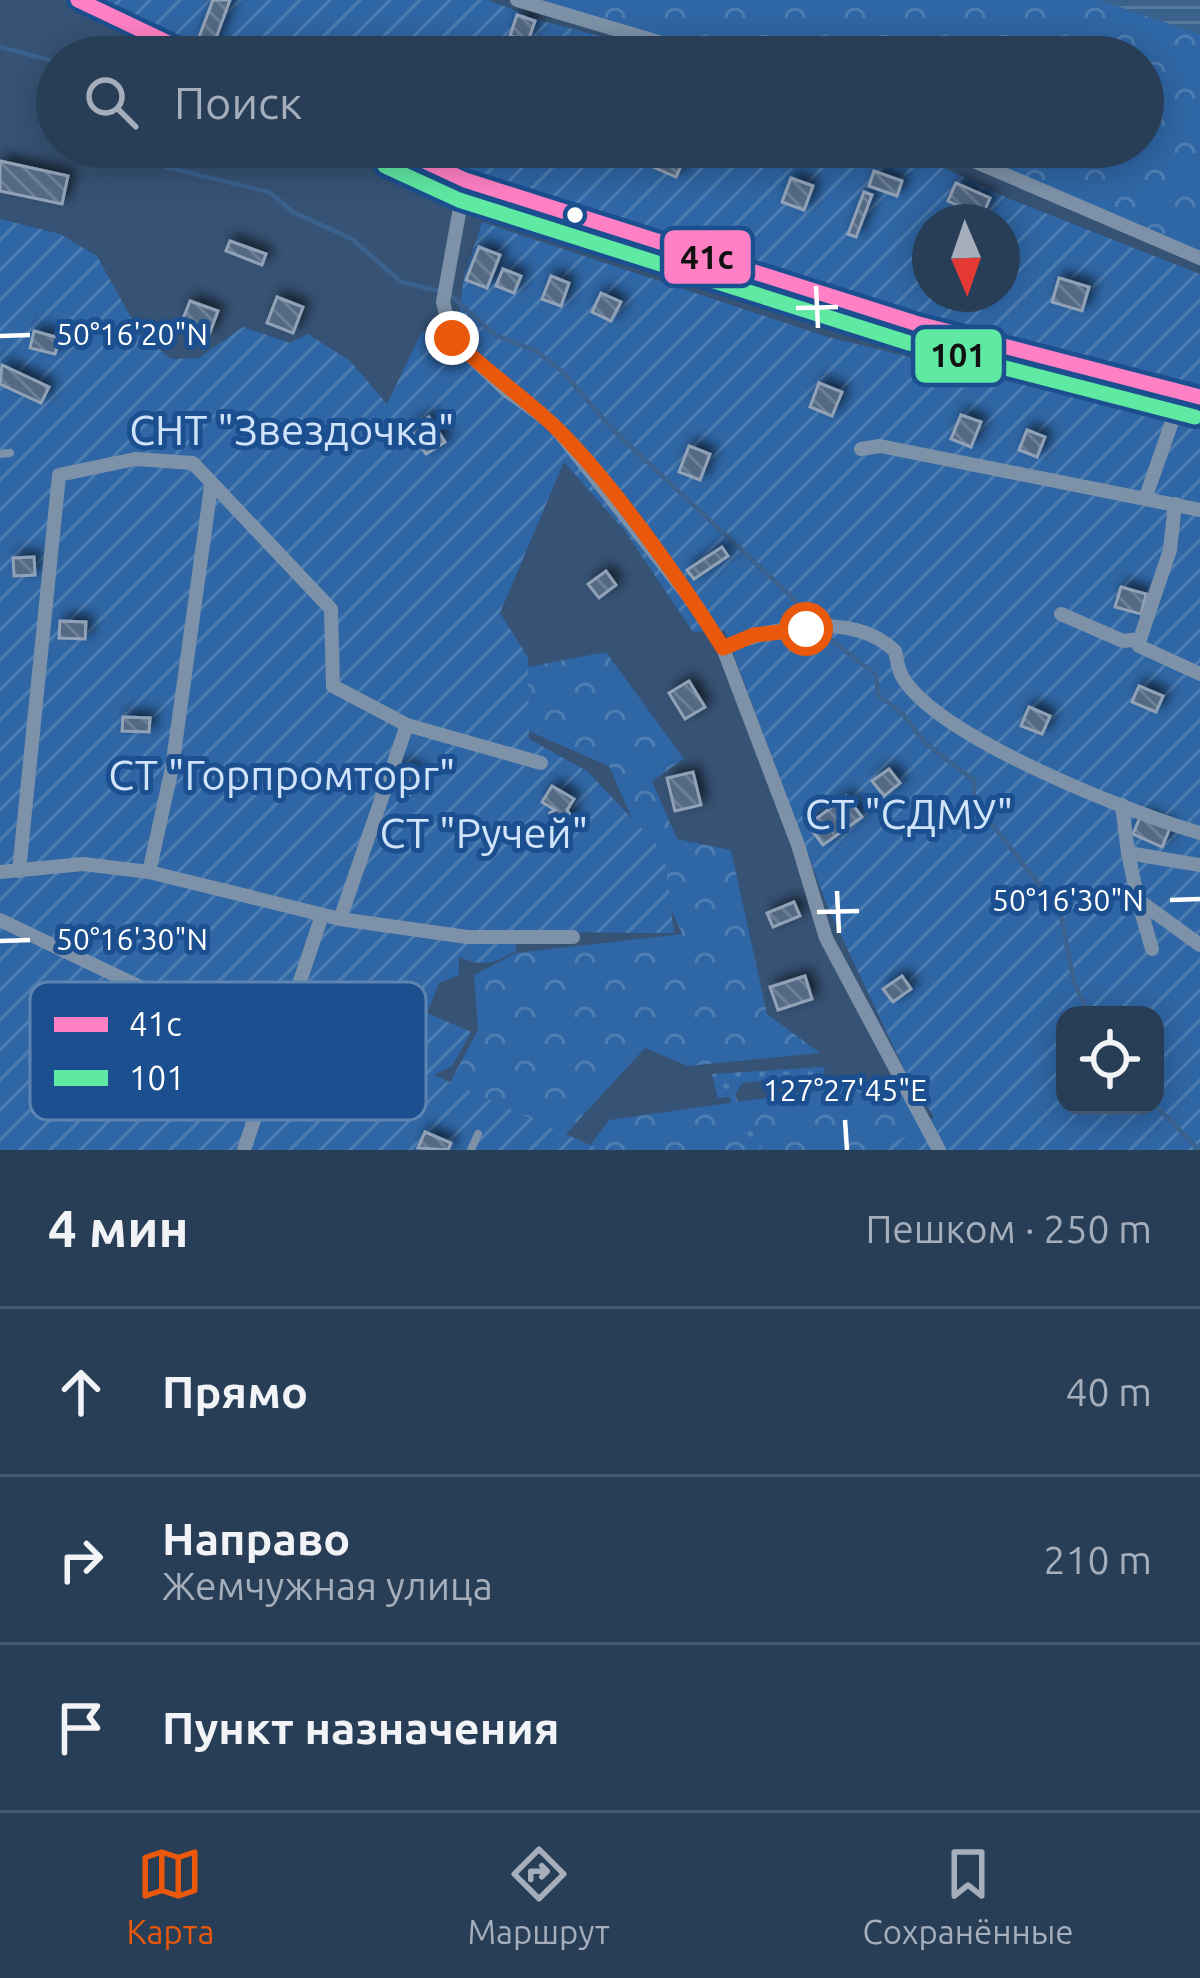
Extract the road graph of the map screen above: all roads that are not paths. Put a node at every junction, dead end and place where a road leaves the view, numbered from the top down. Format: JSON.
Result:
{"nodes":[{"id":1,"x":78,"y":0,"type":"edge"},
{"id":2,"x":517,"y":0,"type":"edge"},
{"id":3,"x":154,"y":36,"type":"edge"},
{"id":4,"x":638,"y":36,"type":"edge"},
{"id":5,"x":439,"y":168,"type":"edge"},
{"id":6,"x":990,"y":168,"type":"edge"},
{"id":7,"x":465,"y":180,"type":"junction"},
{"id":8,"x":1200,"y":258,"type":"edge"},
{"id":9,"x":1191,"y":395,"type":"edge"},
{"id":10,"x":861,"y":449,"type":"dead end"},
{"id":11,"x":211,"y":487,"type":"junction"},
{"id":12,"x":1145,"y":499,"type":"junction"},
{"id":13,"x":1175,"y":504,"type":"junction"},
{"id":14,"x":1200,"y":510,"type":"edge"},
{"id":15,"x":1061,"y":614,"type":"dead end"},
{"id":16,"x":1140,"y":639,"type":"junction"},
{"id":17,"x":723,"y":648,"type":"junction"},
{"id":18,"x":1200,"y":674,"type":"edge"},
{"id":19,"x":407,"y":725,"type":"junction"},
{"id":20,"x":541,"y":763,"type":"dead end"},
{"id":21,"x":1122,"y":805,"type":"junction"},
{"id":22,"x":1200,"y":833,"type":"edge"},
{"id":23,"x":1128,"y":853,"type":"junction"},
{"id":24,"x":1200,"y":865,"type":"edge"},
{"id":25,"x":19,"y":871,"type":"junction"},
{"id":26,"x":0,"y":872,"type":"edge"},
{"id":27,"x":149,"y":872,"type":"junction"},
{"id":28,"x":1138,"y":900,"type":"junction"},
{"id":29,"x":322,"y":915,"type":"junction"},
{"id":30,"x":340,"y":919,"type":"junction"},
{"id":31,"x":0,"y":920,"type":"edge"},
{"id":32,"x":573,"y":937,"type":"dead end"},
{"id":33,"x":1200,"y":945,"type":"edge"},
{"id":34,"x":1151,"y":949,"type":"dead end"},
{"id":35,"x":130,"y":982,"type":"edge"},
{"id":36,"x":300,"y":982,"type":"edge"},
{"id":37,"x":254,"y":1120,"type":"edge"},
{"id":38,"x":478,"y":1134,"type":"dead end"},
{"id":39,"x":244,"y":1150,"type":"edge"},
{"id":40,"x":471,"y":1150,"type":"edge"},
{"id":41,"x":939,"y":1150,"type":"edge"}],
"edges":[{"from":1,"to":3,"type":"street"},
{"from":2,"to":4,"type":"street"},
{"from":5,"to":7,"type":"street"},
{"from":6,"to":8,"type":"street"},
{"from":7,"to":9,"type":"street"},
{"from":7,"to":17,"type":"street"},
{"from":9,"to":12,"type":"street"},
{"from":10,"to":12,"type":"street"},
{"from":11,"to":19,"type":"street"},
{"from":11,"to":25,"type":"street"},
{"from":11,"to":27,"type":"street"},
{"from":12,"to":13,"type":"street"},
{"from":13,"to":14,"type":"street"},
{"from":13,"to":16,"type":"street"},
{"from":15,"to":16,"type":"street"},
{"from":16,"to":18,"type":"street"},
{"from":17,"to":21,"type":"street"},
{"from":17,"to":41,"type":"street"},
{"from":19,"to":20,"type":"street"},
{"from":19,"to":30,"type":"street"},
{"from":21,"to":22,"type":"street"},
{"from":21,"to":23,"type":"street"},
{"from":23,"to":24,"type":"street"},
{"from":23,"to":28,"type":"street"},
{"from":25,"to":26,"type":"street"},
{"from":25,"to":27,"type":"street"},
{"from":27,"to":29,"type":"street"},
{"from":28,"to":33,"type":"street"},
{"from":28,"to":34,"type":"street"},
{"from":29,"to":30,"type":"street"},
{"from":29,"to":36,"type":"street"},
{"from":30,"to":32,"type":"street"},
{"from":31,"to":35,"type":"street"},
{"from":37,"to":39,"type":"street"},
{"from":38,"to":40,"type":"lane"}]}
